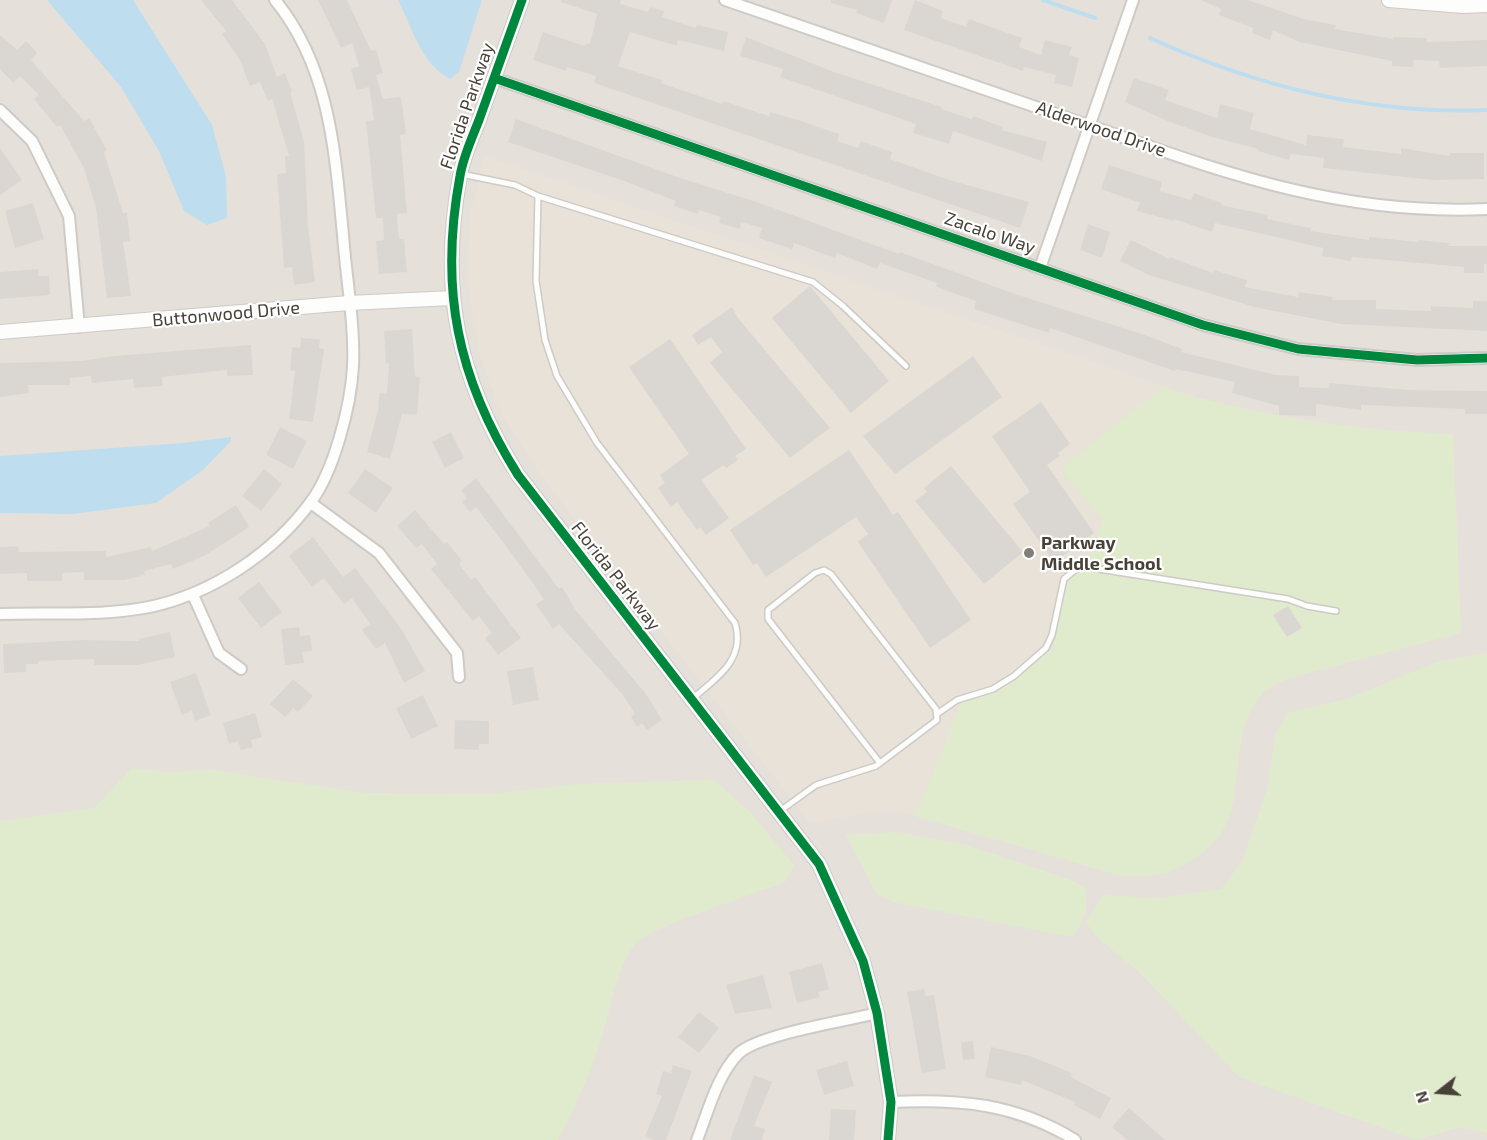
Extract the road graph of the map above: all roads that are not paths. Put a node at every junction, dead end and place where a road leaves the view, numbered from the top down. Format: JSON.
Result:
{"nodes":[{"id":1,"x":275,"y":0,"type":"edge"},
{"id":2,"x":522,"y":0,"type":"edge"},
{"id":3,"x":726,"y":0,"type":"edge"},
{"id":4,"x":1133,"y":0,"type":"edge"},
{"id":5,"x":1389,"y":0,"type":"edge"},
{"id":6,"x":1487,"y":5,"type":"edge"},
{"id":7,"x":494,"y":78,"type":"junction"},
{"id":8,"x":0,"y":110,"type":"edge"},
{"id":9,"x":1091,"y":126,"type":"junction"},
{"id":10,"x":460,"y":174,"type":"junction"},
{"id":11,"x":538,"y":196,"type":"junction"},
{"id":12,"x":1487,"y":209,"type":"edge"},
{"id":13,"x":1040,"y":268,"type":"junction"},
{"id":14,"x":452,"y":298,"type":"junction"},
{"id":15,"x":349,"y":303,"type":"junction"},
{"id":16,"x":79,"y":327,"type":"junction"},
{"id":17,"x":0,"y":332,"type":"edge"},
{"id":18,"x":1487,"y":358,"type":"edge"},
{"id":19,"x":906,"y":366,"type":"dead end"},
{"id":20,"x":311,"y":503,"type":"junction"},
{"id":21,"x":193,"y":595,"type":"junction"},
{"id":22,"x":1336,"y":611,"type":"dead end"},
{"id":23,"x":0,"y":614,"type":"edge"},
{"id":24,"x":241,"y":669,"type":"dead end"},
{"id":25,"x":459,"y":677,"type":"dead end"},
{"id":26,"x":691,"y":699,"type":"junction"},
{"id":27,"x":937,"y":714,"type":"junction"},
{"id":28,"x":880,"y":763,"type":"junction"},
{"id":29,"x":779,"y":812,"type":"junction"},
{"id":30,"x":877,"y":1013,"type":"junction"},
{"id":31,"x":891,"y":1102,"type":"junction"},
{"id":32,"x":697,"y":1140,"type":"edge"},
{"id":33,"x":888,"y":1140,"type":"edge"},
{"id":34,"x":1075,"y":1140,"type":"edge"}],
"edges":[{"from":1,"to":15,"type":"street"},
{"from":2,"to":7,"type":"street","name":"Florida Parkway"},
{"from":3,"to":9,"type":"street","name":"Alderwood Drive"},
{"from":4,"to":9,"type":"street"},
{"from":5,"to":6,"type":"street"},
{"from":7,"to":10,"type":"street","name":"Florida Parkway"},
{"from":7,"to":13,"type":"street","name":"Zacalo Way"},
{"from":8,"to":16,"type":"street"},
{"from":9,"to":12,"type":"street","name":"Alderwood Drive"},
{"from":9,"to":13,"type":"street"},
{"from":10,"to":11,"type":"lane"},
{"from":10,"to":14,"type":"street","name":"Florida Parkway"},
{"from":11,"to":19,"type":"lane"},
{"from":11,"to":26,"type":"lane"},
{"from":13,"to":18,"type":"street","name":"Zacalo Way"},
{"from":14,"to":15,"type":"street","name":"Buttonwood Drive"},
{"from":14,"to":26,"type":"street","name":"Florida Parkway"},
{"from":15,"to":16,"type":"street","name":"Buttonwood Drive"},
{"from":15,"to":20,"type":"street"},
{"from":16,"to":17,"type":"street","name":"Buttonwood Drive"},
{"from":20,"to":21,"type":"street"},
{"from":20,"to":25,"type":"street"},
{"from":21,"to":23,"type":"street"},
{"from":21,"to":24,"type":"street"},
{"from":22,"to":27,"type":"lane"},
{"from":26,"to":29,"type":"street","name":"Florida Parkway"},
{"from":27,"to":28,"type":"lane"},
{"from":27,"to":28,"type":"lane"},
{"from":28,"to":29,"type":"lane"},
{"from":29,"to":30,"type":"street","name":"Florida Parkway"},
{"from":30,"to":31,"type":"street","name":"Florida Parkway"},
{"from":30,"to":32,"type":"street"},
{"from":31,"to":33,"type":"street","name":"Florida Parkway"},
{"from":31,"to":34,"type":"street"}]}
